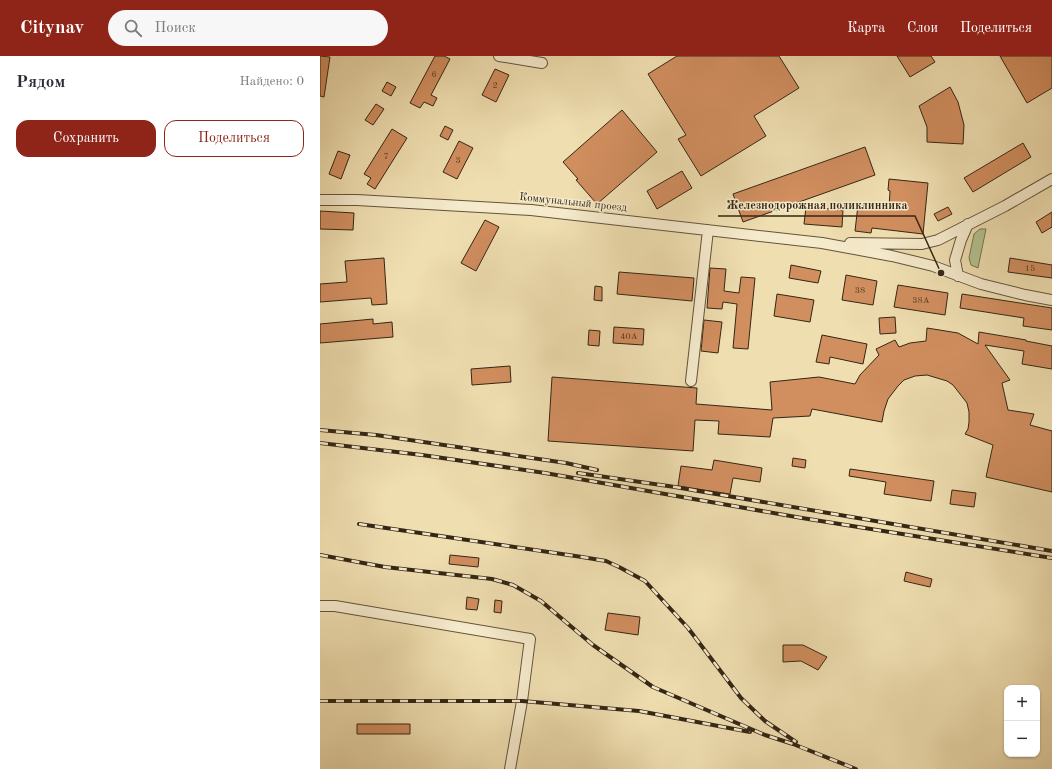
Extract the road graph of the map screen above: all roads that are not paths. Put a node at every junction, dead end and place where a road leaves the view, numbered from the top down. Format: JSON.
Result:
{"nodes":[{"id":1,"x":500,"y":56,"type":"edge"},
{"id":2,"x":542,"y":63,"type":"dead end"},
{"id":3,"x":1052,"y":179,"type":"edge"},
{"id":4,"x":320,"y":200,"type":"edge"},
{"id":5,"x":968,"y":224,"type":"junction"},
{"id":6,"x":708,"y":230,"type":"junction"},
{"id":7,"x":822,"y":243,"type":"junction"},
{"id":8,"x":958,"y":276,"type":"junction"},
{"id":9,"x":1052,"y":300,"type":"edge"},
{"id":10,"x":691,"y":381,"type":"dead end"},
{"id":11,"x":320,"y":606,"type":"edge"},
{"id":12,"x":510,"y":769,"type":"edge"}],
"edges":[{"from":1,"to":2,"type":"street"},
{"from":3,"to":5,"type":"street"},
{"from":4,"to":6,"type":"street","name":"Коммунальный проезд"},
{"from":5,"to":7,"type":"street"},
{"from":5,"to":8,"type":"street"},
{"from":6,"to":7,"type":"street","name":"Коммунальный проезд"},
{"from":6,"to":10,"type":"street"},
{"from":7,"to":8,"type":"street"},
{"from":8,"to":9,"type":"street"},
{"from":11,"to":12,"type":"street"}]}
